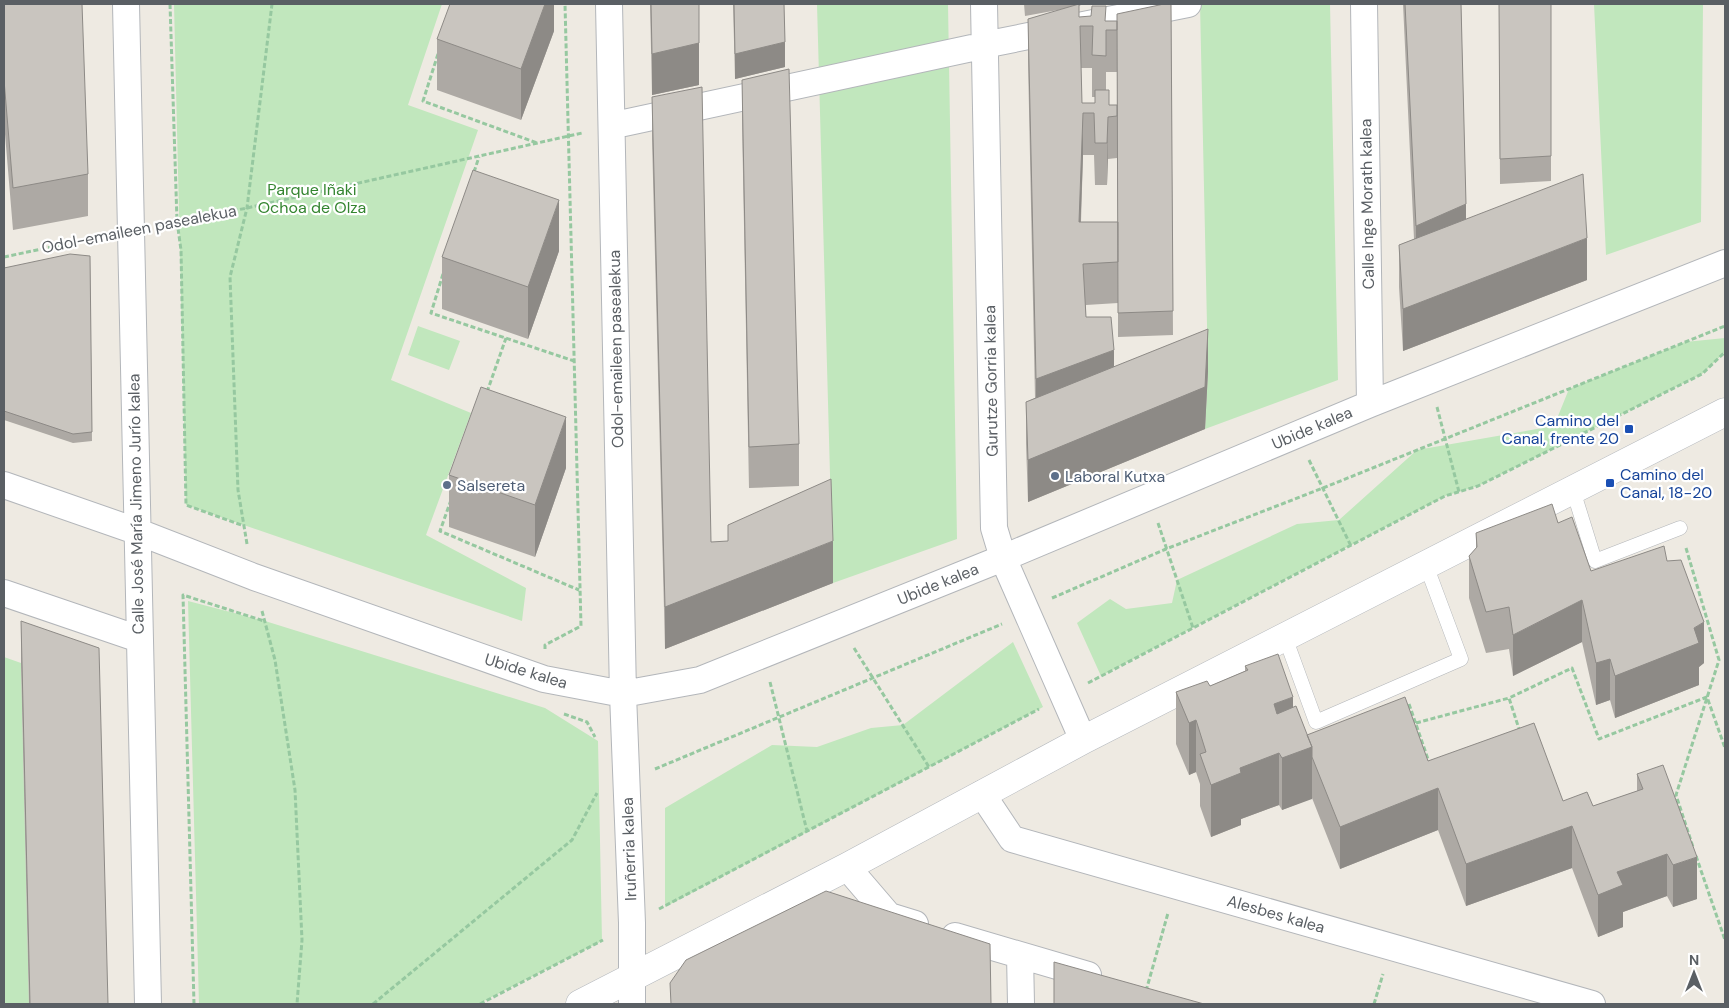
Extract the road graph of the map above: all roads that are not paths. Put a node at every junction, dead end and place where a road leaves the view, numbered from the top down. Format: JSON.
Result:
{"nodes":[{"id":1,"x":126,"y":4,"type":"edge"},
{"id":2,"x":610,"y":4,"type":"edge"},
{"id":3,"x":984,"y":4,"type":"edge"},
{"id":4,"x":1188,"y":4,"type":"edge"},
{"id":5,"x":1364,"y":4,"type":"edge"},
{"id":6,"x":624,"y":124,"type":"dead end"},
{"id":7,"x":1725,"y":263,"type":"edge"},
{"id":8,"x":1370,"y":404,"type":"junction"},
{"id":9,"x":1725,"y":412,"type":"edge"},
{"id":10,"x":4,"y":485,"type":"edge"},
{"id":11,"x":1573,"y":490,"type":"junction"},
{"id":12,"x":1680,"y":528,"type":"road end"},
{"id":13,"x":136,"y":530,"type":"junction"},
{"id":14,"x":1003,"y":558,"type":"junction"},
{"id":15,"x":1426,"y":565,"type":"junction"},
{"id":16,"x":4,"y":593,"type":"edge"},
{"id":17,"x":1285,"y":637,"type":"junction"},
{"id":18,"x":139,"y":639,"type":"junction"},
{"id":19,"x":623,"y":694,"type":"junction"},
{"id":20,"x":1084,"y":740,"type":"junction"},
{"id":21,"x":982,"y":794,"type":"junction"},
{"id":22,"x":847,"y":868,"type":"junction"},
{"id":23,"x":1020,"y":955,"type":"junction"},
{"id":24,"x":632,"y":991,"type":"edge"},
{"id":25,"x":1145,"y":992,"type":"edge"},
{"id":26,"x":148,"y":1004,"type":"edge"},
{"id":27,"x":580,"y":1004,"type":"edge"},
{"id":28,"x":1021,"y":1004,"type":"edge"},
{"id":29,"x":1592,"y":1004,"type":"edge"}],
"edges":[{"from":1,"to":13,"type":"street","name":"Calle José María Jimeno Jurío kalea"},
{"from":2,"to":19,"type":"street","name":"Odol-emaileen pasealekua"},
{"from":3,"to":14,"type":"street","name":"Gurutze Gorria kalea"},
{"from":4,"to":6,"type":"street"},
{"from":5,"to":8,"type":"street","name":"Calle Inge Morath kalea"},
{"from":7,"to":8,"type":"street","name":"Ubide kalea"},
{"from":8,"to":14,"type":"street","name":"Ubide kalea"},
{"from":9,"to":11,"type":"street"},
{"from":10,"to":13,"type":"street","name":"Ubide kalea"},
{"from":11,"to":12,"type":"lane"},
{"from":11,"to":15,"type":"street"},
{"from":13,"to":18,"type":"street","name":"Calle José María Jimeno Jurío kalea"},
{"from":13,"to":19,"type":"street","name":"Ubide kalea"},
{"from":14,"to":19,"type":"street","name":"Ubide kalea"},
{"from":14,"to":20,"type":"street","name":"Gurutze Gorria kalea"},
{"from":15,"to":17,"type":"street"},
{"from":15,"to":17,"type":"lane"},
{"from":16,"to":18,"type":"street"},
{"from":17,"to":20,"type":"street"},
{"from":18,"to":26,"type":"street","name":"Calle José María Jimeno Jurío kalea"},
{"from":19,"to":24,"type":"street","name":"Iruñerria kalea"},
{"from":20,"to":21,"type":"street"},
{"from":21,"to":22,"type":"street"},
{"from":21,"to":29,"type":"street","name":"Alesbes kalea"},
{"from":22,"to":23,"type":"street"},
{"from":22,"to":24,"type":"street"},
{"from":23,"to":25,"type":"street"},
{"from":23,"to":28,"type":"street"},
{"from":24,"to":27,"type":"street"}]}
